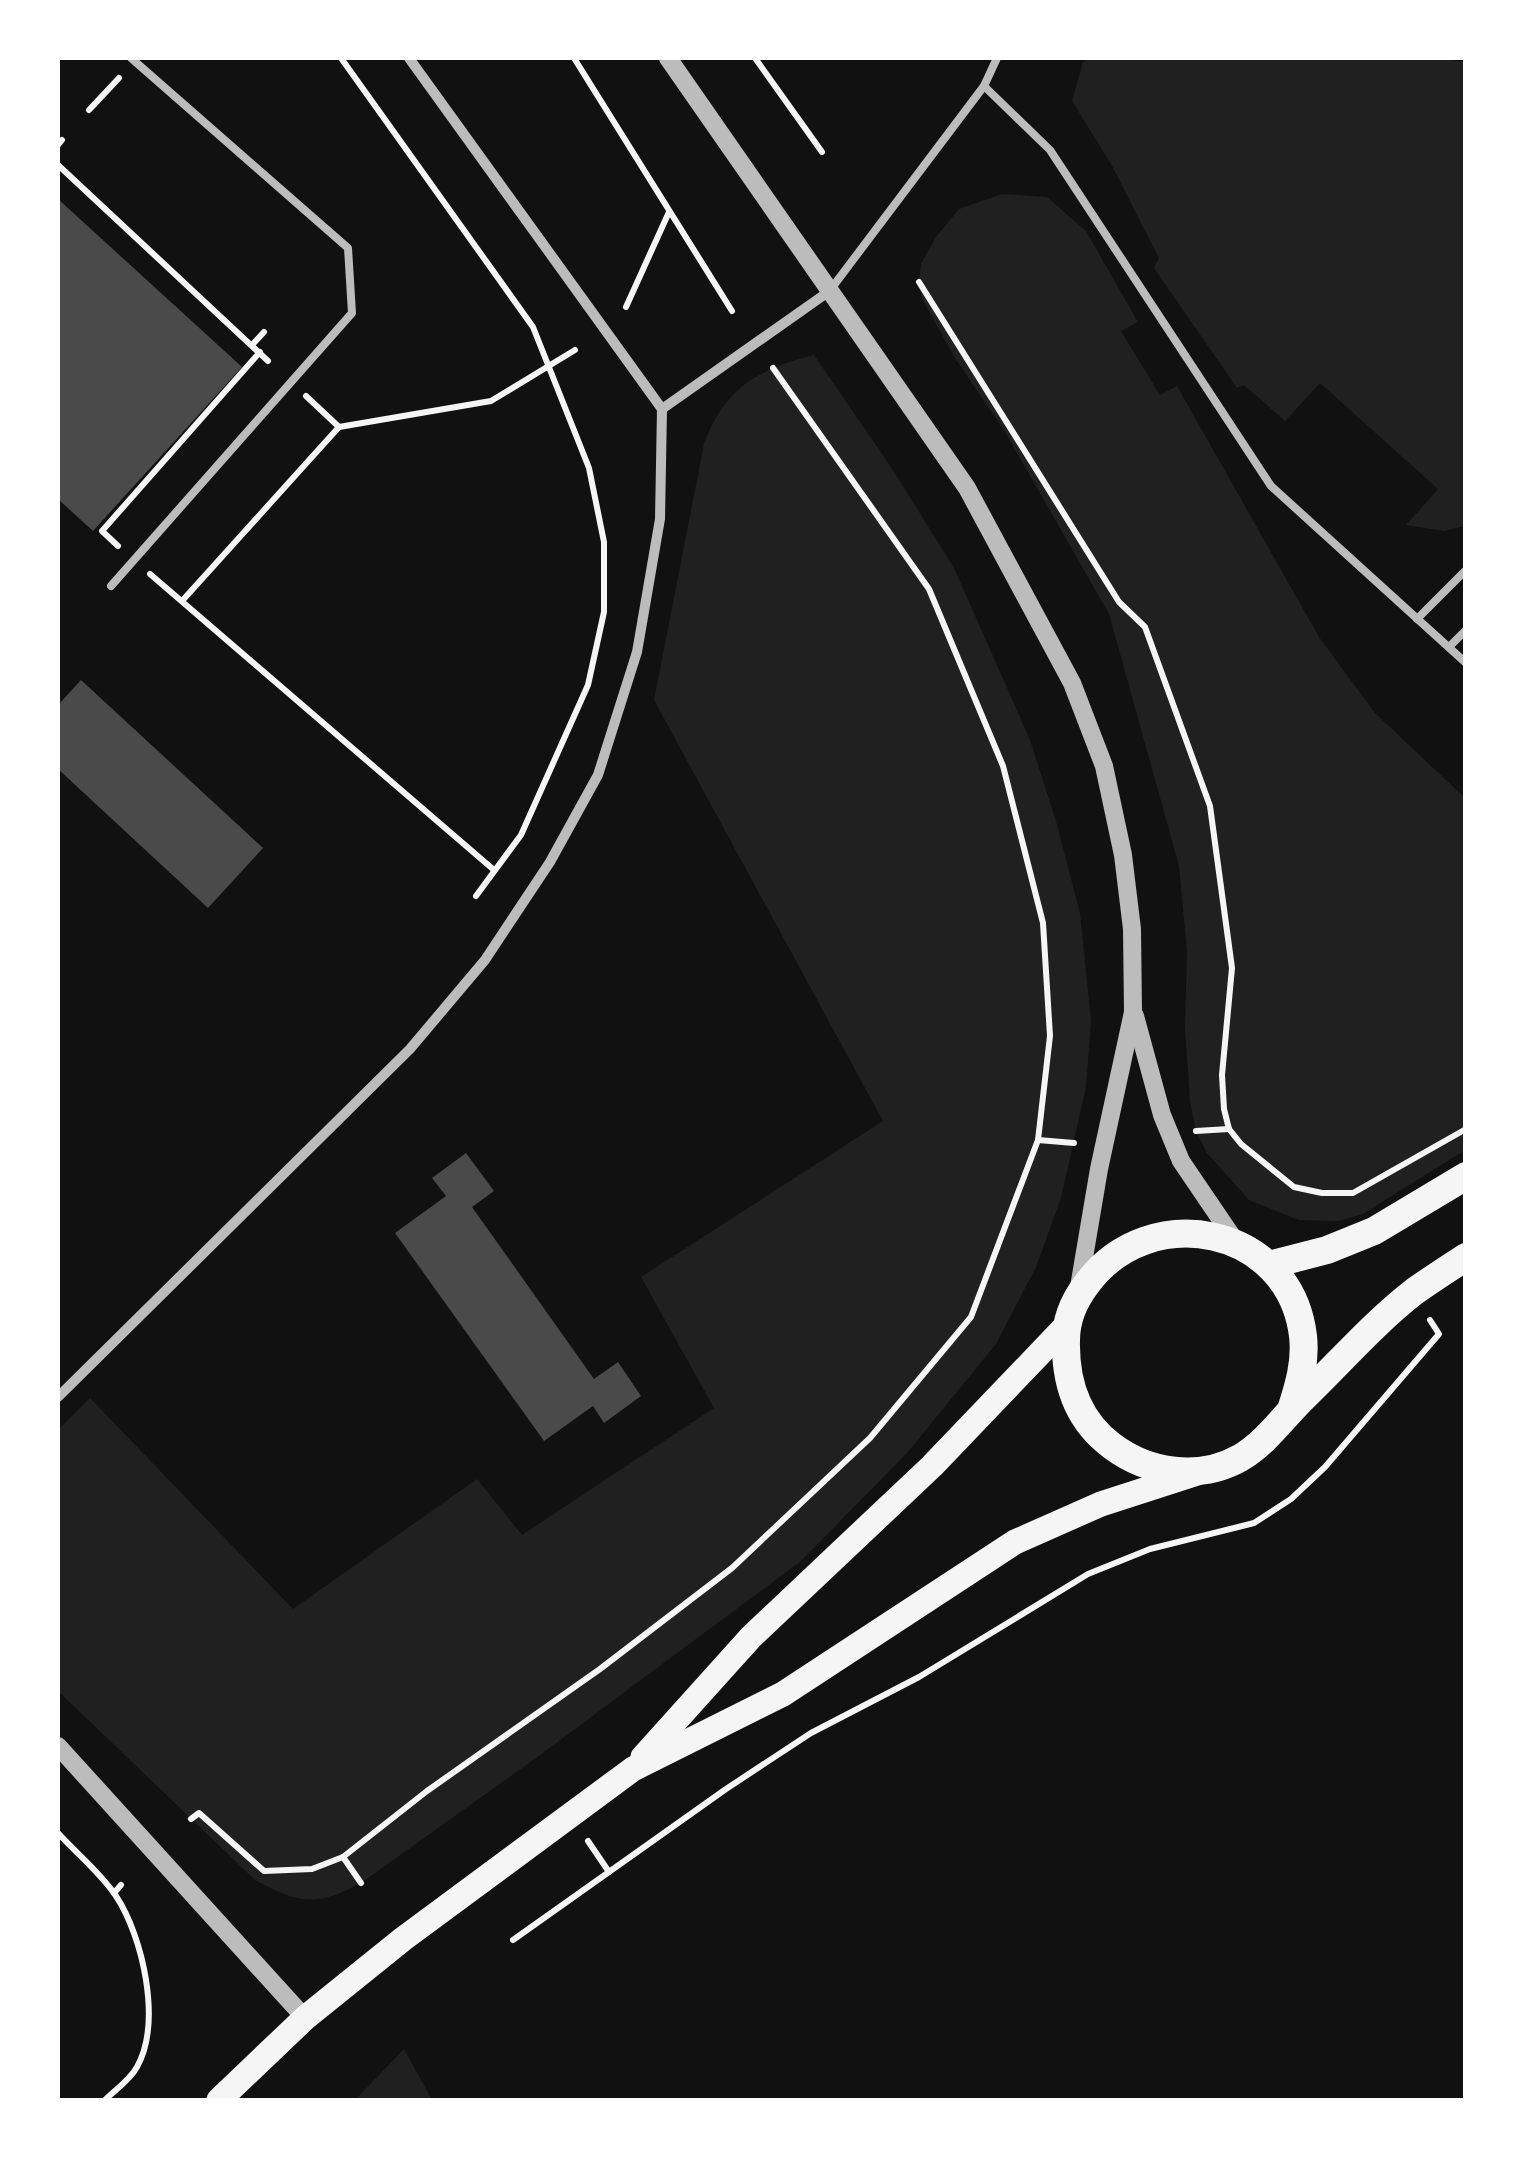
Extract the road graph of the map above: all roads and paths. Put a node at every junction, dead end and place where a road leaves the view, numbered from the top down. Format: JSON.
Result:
{"nodes":[{"id":1,"x":131,"y":58,"type":"edge"},
{"id":2,"x":341,"y":58,"type":"edge"},
{"id":3,"x":409,"y":58,"type":"edge"},
{"id":4,"x":574,"y":58,"type":"edge"},
{"id":5,"x":668,"y":58,"type":"edge"},
{"id":6,"x":755,"y":58,"type":"edge"},
{"id":7,"x":997,"y":58,"type":"edge"},
{"id":8,"x":124,"y":73,"type":"dead end"},
{"id":9,"x":984,"y":86,"type":"junction"},
{"id":10,"x":89,"y":110,"type":"dead end"},
{"id":11,"x":822,"y":152,"type":"dead end"},
{"id":12,"x":58,"y":165,"type":"edge"},
{"id":13,"x":669,"y":211,"type":"junction"},
{"id":14,"x":919,"y":282,"type":"dead end"},
{"id":15,"x":831,"y":290,"type":"junction"},
{"id":16,"x":626,"y":307,"type":"dead end"},
{"id":17,"x":732,"y":311,"type":"dead end"},
{"id":18,"x":264,"y":332,"type":"dead end"},
{"id":19,"x":252,"y":345,"type":"junction"},
{"id":20,"x":575,"y":350,"type":"dead end"},
{"id":21,"x":260,"y":352,"type":"junction"},
{"id":22,"x":268,"y":361,"type":"dead end"},
{"id":23,"x":549,"y":366,"type":"junction"},
{"id":24,"x":773,"y":368,"type":"dead end"},
{"id":25,"x":305,"y":395,"type":"dead end"},
{"id":26,"x":662,"y":409,"type":"junction"},
{"id":27,"x":339,"y":427,"type":"junction"},
{"id":28,"x":134,"y":560,"type":"junction"},
{"id":29,"x":1466,"y":570,"type":"edge"},
{"id":30,"x":111,"y":586,"type":"dead end"},
{"id":31,"x":182,"y":601,"type":"junction"},
{"id":32,"x":1417,"y":618,"type":"junction"},
{"id":33,"x":1466,"y":630,"type":"edge"},
{"id":34,"x":1450,"y":648,"type":"junction"},
{"id":35,"x":1466,"y":663,"type":"edge"},
{"id":36,"x":494,"y":870,"type":"junction"},
{"id":37,"x":476,"y":896,"type":"dead end"},
{"id":38,"x":1133,"y":1012,"type":"junction"},
{"id":39,"x":1466,"y":1128,"type":"edge"},
{"id":40,"x":1229,"y":1130,"type":"junction"},
{"id":41,"x":1196,"y":1131,"type":"dead end"},
{"id":42,"x":1038,"y":1140,"type":"junction"},
{"id":43,"x":1074,"y":1143,"type":"dead end"},
{"id":44,"x":1466,"y":1176,"type":"edge"},
{"id":45,"x":1239,"y":1245,"type":"junction"},
{"id":46,"x":1466,"y":1257,"type":"edge"},
{"id":47,"x":1268,"y":1265,"type":"junction"},
{"id":48,"x":1077,"y":1297,"type":"junction"},
{"id":49,"x":1430,"y":1320,"type":"dead end"},
{"id":50,"x":1066,"y":1326,"type":"junction"},
{"id":51,"x":58,"y":1397,"type":"edge"},
{"id":52,"x":1291,"y":1410,"type":"junction"},
{"id":53,"x":1202,"y":1471,"type":"junction"},
{"id":54,"x":58,"y":1746,"type":"edge"},
{"id":55,"x":633,"y":1768,"type":"junction"},
{"id":56,"x":191,"y":1820,"type":"dead end"},
{"id":57,"x":58,"y":1833,"type":"edge"},
{"id":58,"x":343,"y":1856,"type":"junction"},
{"id":59,"x":361,"y":1883,"type":"dead end"},
{"id":60,"x":121,"y":1885,"type":"dead end"},
{"id":61,"x":114,"y":1893,"type":"junction"},
{"id":62,"x":513,"y":1940,"type":"dead end"},
{"id":63,"x":305,"y":2018,"type":"junction"},
{"id":64,"x":105,"y":2100,"type":"edge"},
{"id":65,"x":218,"y":2100,"type":"edge"}],
"edges":[{"from":1,"to":28,"type":"lane"},
{"from":2,"to":23,"type":"path"},
{"from":3,"to":26,"type":"street"},
{"from":4,"to":13,"type":"path"},
{"from":5,"to":15,"type":"street"},
{"from":6,"to":11,"type":"path"},
{"from":7,"to":9,"type":"lane"},
{"from":8,"to":10,"type":"path"},
{"from":9,"to":15,"type":"lane"},
{"from":9,"to":32,"type":"lane"},
{"from":12,"to":19,"type":"path"},
{"from":13,"to":16,"type":"path"},
{"from":13,"to":17,"type":"path"},
{"from":14,"to":40,"type":"path"},
{"from":15,"to":26,"type":"street"},
{"from":15,"to":38,"type":"street"},
{"from":18,"to":19,"type":"path"},
{"from":19,"to":21,"type":"path"},
{"from":20,"to":23,"type":"path"},
{"from":21,"to":22,"type":"path"},
{"from":21,"to":28,"type":"path"},
{"from":23,"to":27,"type":"path"},
{"from":23,"to":36,"type":"path"},
{"from":24,"to":42,"type":"path"},
{"from":25,"to":27,"type":"path"},
{"from":26,"to":51,"type":"street"},
{"from":27,"to":31,"type":"path"},
{"from":28,"to":30,"type":"lane"},
{"from":28,"to":31,"type":"path"},
{"from":29,"to":32,"type":"lane"},
{"from":31,"to":36,"type":"path"},
{"from":32,"to":34,"type":"lane"},
{"from":33,"to":34,"type":"lane"},
{"from":34,"to":35,"type":"lane"},
{"from":36,"to":37,"type":"path"},
{"from":38,"to":45,"type":"street"},
{"from":38,"to":48,"type":"street"},
{"from":39,"to":40,"type":"path"},
{"from":40,"to":41,"type":"path"},
{"from":42,"to":43,"type":"path"},
{"from":42,"to":58,"type":"path"},
{"from":44,"to":47,"type":"highway"},
{"from":45,"to":47,"type":"highway"},
{"from":45,"to":48,"type":"highway"},
{"from":46,"to":52,"type":"highway"},
{"from":47,"to":52,"type":"highway"},
{"from":48,"to":50,"type":"highway"},
{"from":49,"to":62,"type":"path"},
{"from":50,"to":53,"type":"highway"},
{"from":50,"to":55,"type":"main road"},
{"from":52,"to":53,"type":"highway"},
{"from":53,"to":55,"type":"main road"},
{"from":54,"to":63,"type":"street"},
{"from":55,"to":63,"type":"main road"},
{"from":56,"to":58,"type":"path"},
{"from":57,"to":61,"type":"path"},
{"from":58,"to":59,"type":"path"},
{"from":60,"to":61,"type":"path"},
{"from":61,"to":64,"type":"path"},
{"from":63,"to":65,"type":"main road"}]}
